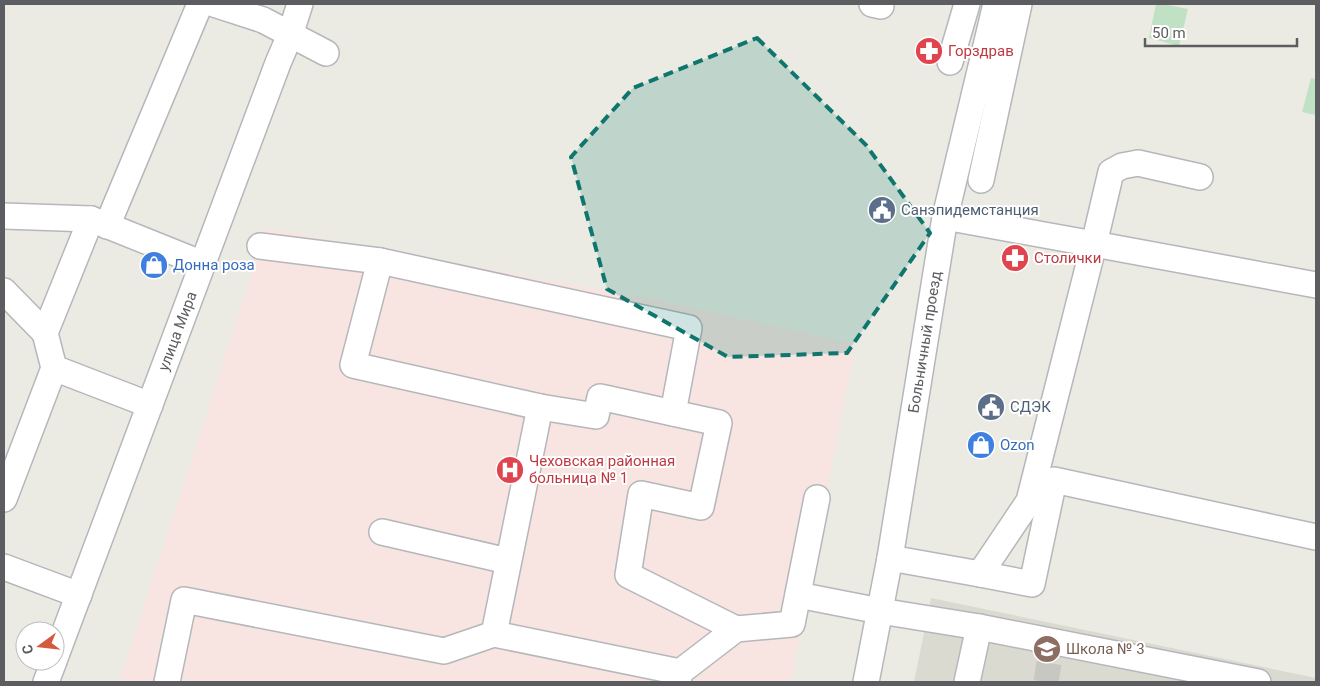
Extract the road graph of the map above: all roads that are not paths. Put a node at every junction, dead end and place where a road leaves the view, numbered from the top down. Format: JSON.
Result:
{"nodes":[{"id":1,"x":200,"y":4,"type":"edge"},
{"id":2,"x":214,"y":4,"type":"edge"},
{"id":3,"x":300,"y":4,"type":"edge"},
{"id":4,"x":967,"y":4,"type":"edge"},
{"id":5,"x":996,"y":4,"type":"edge"},
{"id":6,"x":1018,"y":4,"type":"edge"},
{"id":7,"x":290,"y":35,"type":"junction"},
{"id":8,"x":326,"y":53,"type":"dead end"},
{"id":9,"x":950,"y":62,"type":"dead end"},
{"id":10,"x":1200,"y":177,"type":"dead end"},
{"id":11,"x":981,"y":180,"type":"dead end"},
{"id":12,"x":4,"y":216,"type":"edge"},
{"id":13,"x":945,"y":218,"type":"junction"},
{"id":14,"x":99,"y":222,"type":"junction"},
{"id":15,"x":1094,"y":244,"type":"junction"},
{"id":16,"x":260,"y":246,"type":"dead end"},
{"id":17,"x":380,"y":261,"type":"junction"},
{"id":18,"x":203,"y":264,"type":"junction"},
{"id":19,"x":1316,"y":285,"type":"edge"},
{"id":20,"x":4,"y":291,"type":"edge"},
{"id":21,"x":45,"y":333,"type":"junction"},
{"id":22,"x":54,"y":368,"type":"junction"},
{"id":23,"x":150,"y":406,"type":"junction"},
{"id":24,"x":540,"y":406,"type":"junction"},
{"id":25,"x":673,"y":413,"type":"junction"},
{"id":26,"x":817,"y":498,"type":"dead end"},
{"id":27,"x":4,"y":499,"type":"edge"},
{"id":28,"x":382,"y":532,"type":"dead end"},
{"id":29,"x":1316,"y":537,"type":"edge"},
{"id":30,"x":890,"y":558,"type":"junction"},
{"id":31,"x":508,"y":561,"type":"junction"},
{"id":32,"x":4,"y":567,"type":"edge"},
{"id":33,"x":980,"y":574,"type":"junction"},
{"id":34,"x":79,"y":594,"type":"junction"},
{"id":35,"x":798,"y":595,"type":"junction"},
{"id":36,"x":880,"y":611,"type":"junction"},
{"id":37,"x":979,"y":627,"type":"junction"},
{"id":38,"x":736,"y":629,"type":"junction"},
{"id":39,"x":65,"y":631,"type":"edge"},
{"id":40,"x":494,"y":634,"type":"junction"},
{"id":41,"x":679,"y":677,"type":"edge"},
{"id":42,"x":167,"y":682,"type":"edge"},
{"id":43,"x":866,"y":682,"type":"edge"},
{"id":44,"x":968,"y":682,"type":"edge"},
{"id":45,"x":1258,"y":682,"type":"edge"}],
"edges":[{"from":1,"to":14,"type":"street"},
{"from":2,"to":7,"type":"street"},
{"from":3,"to":7,"type":"street","name":"улица Мира"},
{"from":4,"to":9,"type":"street"},
{"from":5,"to":13,"type":"street","name":"Больничный проезд"},
{"from":6,"to":11,"type":"street"},
{"from":7,"to":8,"type":"street"},
{"from":7,"to":18,"type":"street","name":"улица Мира"},
{"from":10,"to":15,"type":"street"},
{"from":12,"to":14,"type":"street"},
{"from":13,"to":15,"type":"street"},
{"from":13,"to":30,"type":"street","name":"Больничный проезд"},
{"from":14,"to":18,"type":"street"},
{"from":14,"to":21,"type":"street"},
{"from":15,"to":19,"type":"street"},
{"from":15,"to":33,"type":"street"},
{"from":16,"to":17,"type":"street"},
{"from":17,"to":24,"type":"street"},
{"from":17,"to":25,"type":"street"},
{"from":18,"to":23,"type":"street","name":"улица Мира"},
{"from":20,"to":21,"type":"street"},
{"from":21,"to":22,"type":"street"},
{"from":22,"to":23,"type":"street"},
{"from":22,"to":27,"type":"street"},
{"from":23,"to":34,"type":"street","name":"улица Мира"},
{"from":24,"to":25,"type":"street"},
{"from":24,"to":31,"type":"street"},
{"from":25,"to":38,"type":"street"},
{"from":26,"to":35,"type":"street"},
{"from":28,"to":31,"type":"street"},
{"from":29,"to":33,"type":"street"},
{"from":30,"to":33,"type":"street"},
{"from":30,"to":36,"type":"street","name":"Больничный проезд"},
{"from":31,"to":40,"type":"street"},
{"from":32,"to":34,"type":"street"},
{"from":34,"to":39,"type":"street","name":"улица Мира"},
{"from":35,"to":36,"type":"street"},
{"from":35,"to":38,"type":"street"},
{"from":36,"to":37,"type":"street"},
{"from":36,"to":43,"type":"street","name":"Больничный проезд"},
{"from":37,"to":44,"type":"street"},
{"from":37,"to":45,"type":"street"},
{"from":38,"to":41,"type":"street"},
{"from":40,"to":41,"type":"street"},
{"from":40,"to":42,"type":"street"}]}
